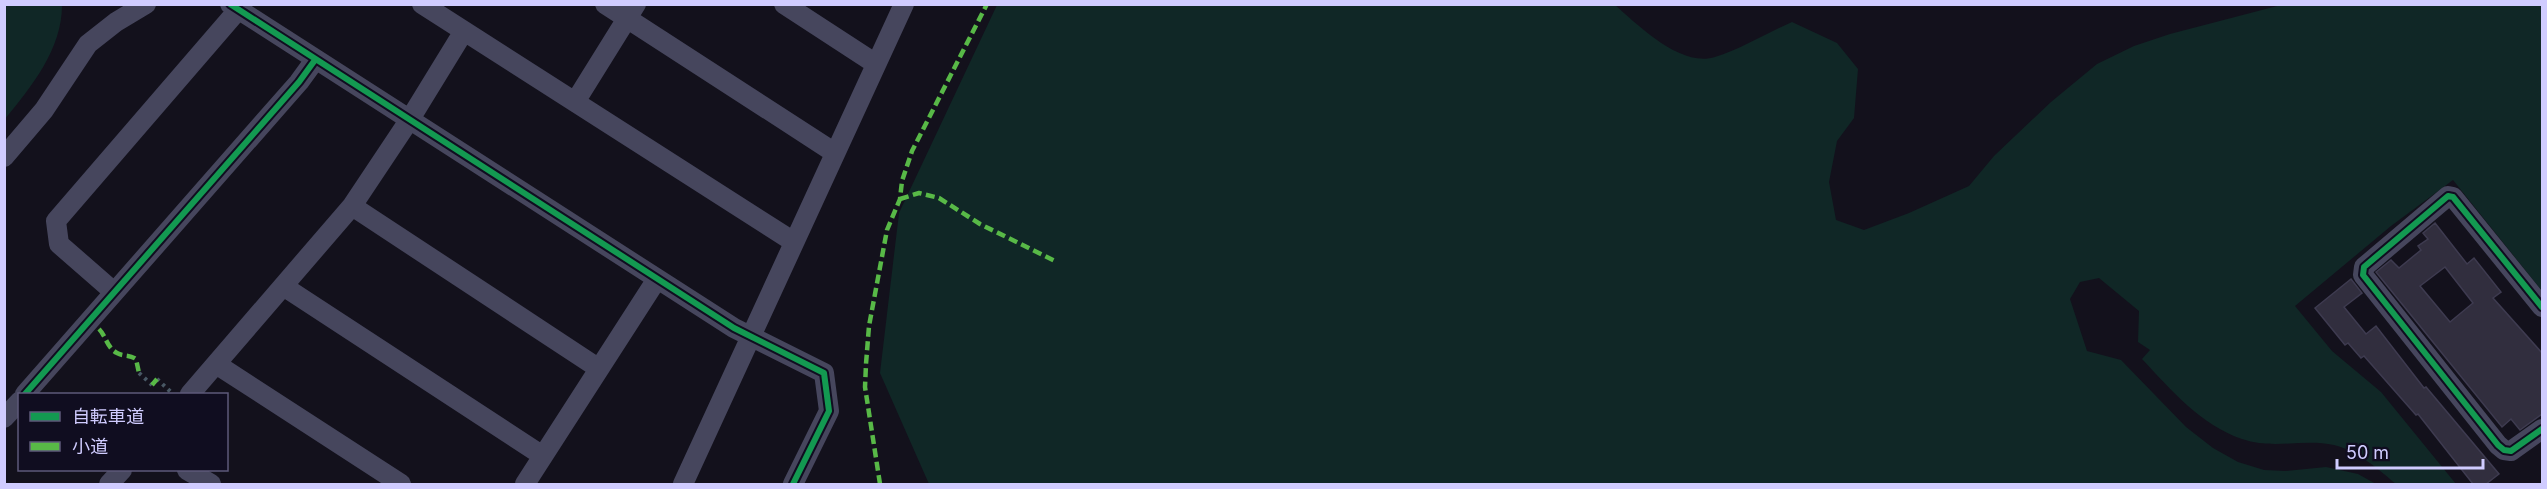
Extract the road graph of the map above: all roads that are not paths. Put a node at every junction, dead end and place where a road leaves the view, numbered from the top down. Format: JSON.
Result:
{"nodes":[{"id":1,"x":146,"y":4,"type":"edge"},
{"id":2,"x":422,"y":4,"type":"edge"},
{"id":3,"x":605,"y":4,"type":"edge"},
{"id":4,"x":784,"y":4,"type":"edge"},
{"id":5,"x":904,"y":4,"type":"edge"},
{"id":6,"x":233,"y":7,"type":"edge"},
{"id":7,"x":631,"y":12,"type":"edge"},
{"id":8,"x":464,"y":31,"type":"junction"},
{"id":9,"x":315,"y":60,"type":"junction"},
{"id":10,"x":876,"y":64,"type":"junction"},
{"id":11,"x":575,"y":102,"type":"junction"},
{"id":12,"x":410,"y":119,"type":"junction"},
{"id":13,"x":835,"y":153,"type":"junction"},
{"id":14,"x":4,"y":157,"type":"edge"},
{"id":15,"x":352,"y":206,"type":"junction"},
{"id":16,"x":794,"y":242,"type":"junction"},
{"id":17,"x":657,"y":279,"type":"junction"},
{"id":18,"x":283,"y":286,"type":"junction"},
{"id":19,"x":114,"y":292,"type":"junction"},
{"id":20,"x":2542,"y":307,"type":"edge"},
{"id":21,"x":751,"y":337,"type":"junction"},
{"id":22,"x":216,"y":364,"type":"junction"},
{"id":23,"x":598,"y":368,"type":"junction"},
{"id":24,"x":26,"y":393,"type":"edge"},
{"id":25,"x":190,"y":393,"type":"edge"},
{"id":26,"x":18,"y":403,"type":"edge"},
{"id":27,"x":4,"y":418,"type":"edge"},
{"id":28,"x":2542,"y":429,"type":"edge"},
{"id":29,"x":543,"y":456,"type":"junction"},
{"id":30,"x":121,"y":471,"type":"edge"},
{"id":31,"x":189,"y":471,"type":"edge"},
{"id":32,"x":109,"y":484,"type":"edge"},
{"id":33,"x":211,"y":484,"type":"edge"},
{"id":34,"x":401,"y":484,"type":"edge"},
{"id":35,"x":525,"y":484,"type":"edge"},
{"id":36,"x":682,"y":484,"type":"edge"},
{"id":37,"x":794,"y":484,"type":"edge"}],
"edges":[{"from":1,"to":14,"type":"street"},
{"from":2,"to":8,"type":"street"},
{"from":3,"to":7,"type":"street"},
{"from":4,"to":10,"type":"street"},
{"from":5,"to":10,"type":"street"},
{"from":6,"to":9,"type":"street"},
{"from":6,"to":19,"type":"street"},
{"from":7,"to":11,"type":"street"},
{"from":7,"to":13,"type":"street"},
{"from":8,"to":11,"type":"street"},
{"from":8,"to":12,"type":"street"},
{"from":9,"to":12,"type":"street"},
{"from":9,"to":19,"type":"street"},
{"from":10,"to":13,"type":"street"},
{"from":11,"to":16,"type":"street"},
{"from":12,"to":15,"type":"street"},
{"from":12,"to":17,"type":"street"},
{"from":13,"to":16,"type":"street"},
{"from":15,"to":18,"type":"street"},
{"from":15,"to":23,"type":"street"},
{"from":16,"to":21,"type":"street"},
{"from":17,"to":21,"type":"street"},
{"from":17,"to":23,"type":"street"},
{"from":18,"to":22,"type":"street"},
{"from":18,"to":29,"type":"street"},
{"from":19,"to":24,"type":"street"},
{"from":20,"to":28,"type":"street"},
{"from":21,"to":36,"type":"street"},
{"from":21,"to":37,"type":"street"},
{"from":22,"to":25,"type":"street"},
{"from":22,"to":34,"type":"street"},
{"from":23,"to":29,"type":"street"},
{"from":26,"to":27,"type":"street"},
{"from":29,"to":35,"type":"street"},
{"from":30,"to":32,"type":"street"},
{"from":31,"to":33,"type":"street"}]}
